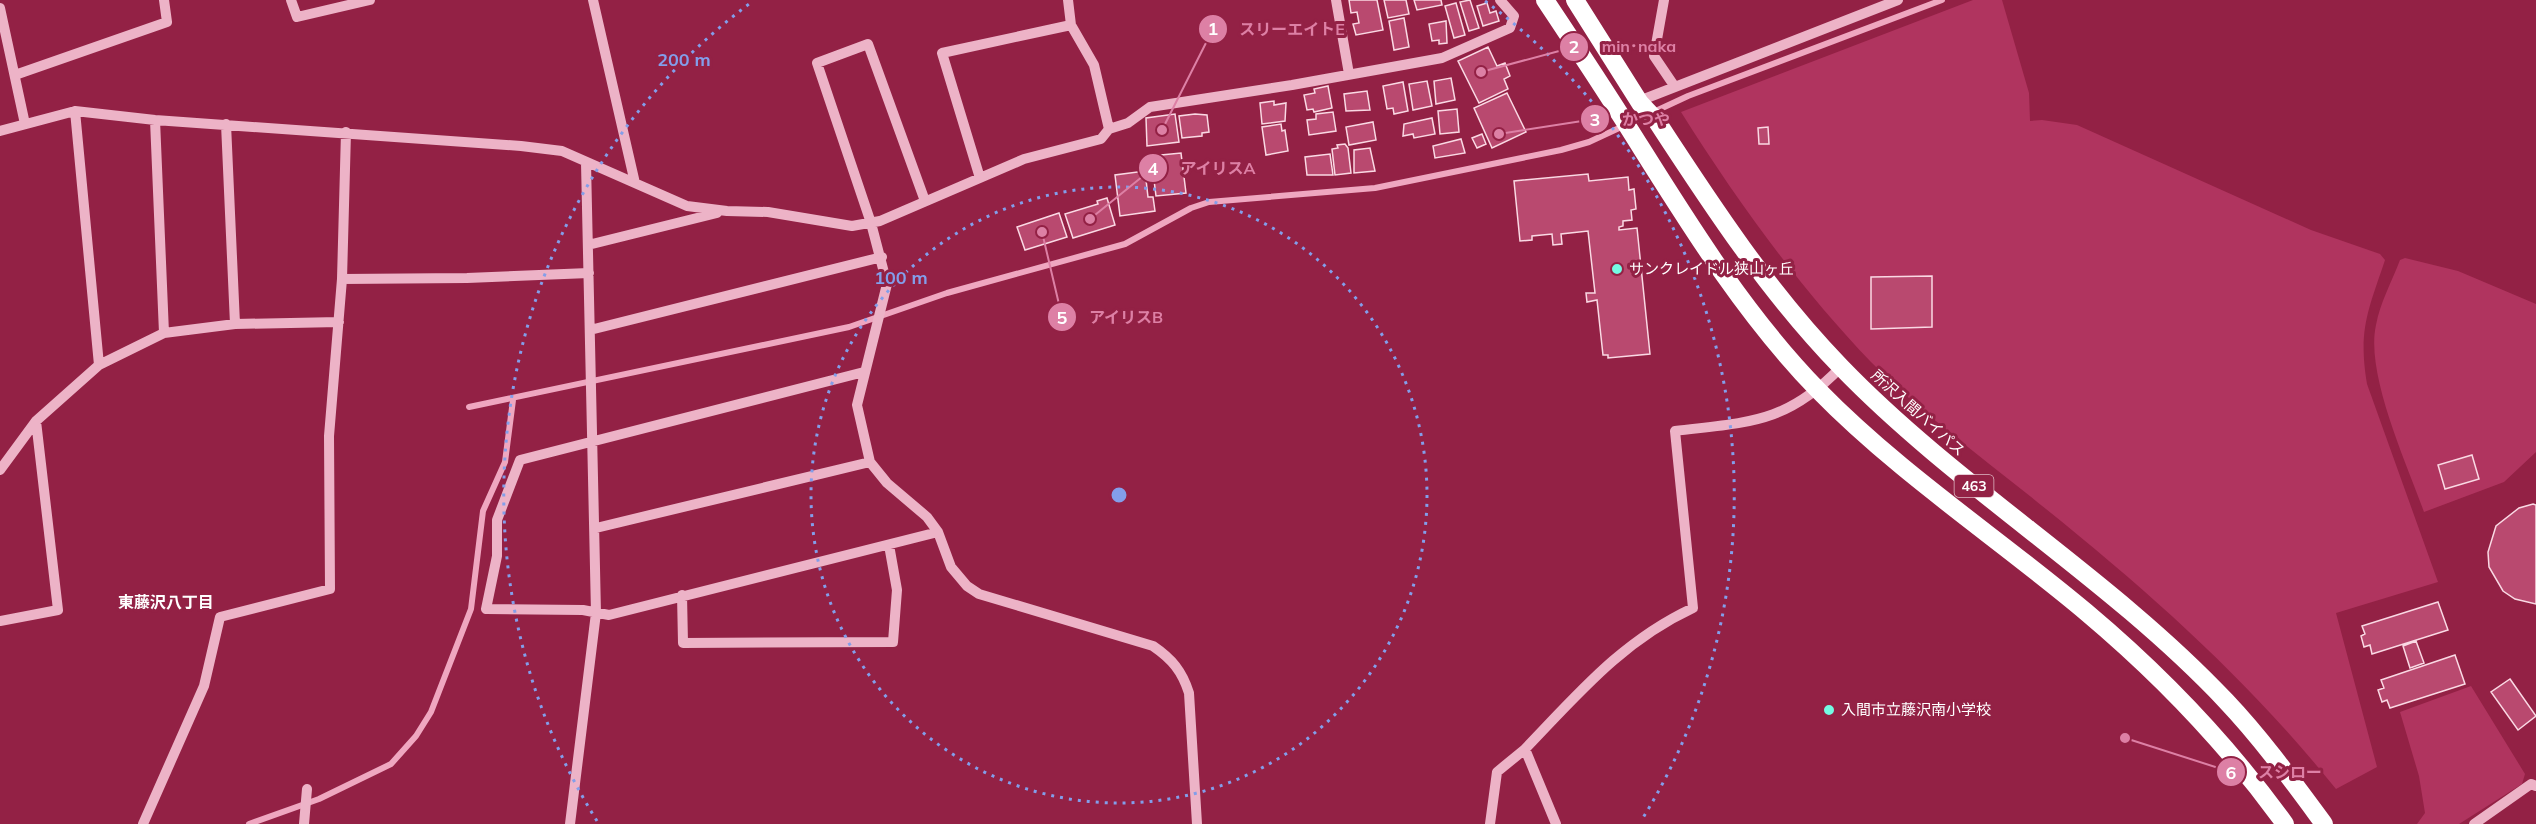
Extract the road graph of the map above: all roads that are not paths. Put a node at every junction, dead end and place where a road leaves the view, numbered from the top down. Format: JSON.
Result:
{"nodes":[{"id":1,"x":164,"y":0,"type":"edge"},
{"id":2,"x":291,"y":0,"type":"edge"},
{"id":3,"x":370,"y":0,"type":"edge"},
{"id":4,"x":593,"y":0,"type":"edge"},
{"id":5,"x":1068,"y":0,"type":"edge"},
{"id":6,"x":1336,"y":0,"type":"edge"},
{"id":7,"x":1500,"y":0,"type":"edge"},
{"id":8,"x":1545,"y":0,"type":"edge"},
{"id":9,"x":1575,"y":0,"type":"edge"},
{"id":10,"x":1664,"y":0,"type":"edge"},
{"id":11,"x":1898,"y":0,"type":"edge"},
{"id":12,"x":0,"y":8,"type":"edge"},
{"id":13,"x":1071,"y":24,"type":"junction"},
{"id":14,"x":1349,"y":74,"type":"junction"},
{"id":15,"x":15,"y":75,"type":"junction"},
{"id":16,"x":1675,"y":87,"type":"junction"},
{"id":17,"x":1640,"y":102,"type":"junction"},
{"id":18,"x":75,"y":111,"type":"junction"},
{"id":19,"x":155,"y":120,"type":"junction"},
{"id":20,"x":25,"y":124,"type":"junction"},
{"id":21,"x":226,"y":124,"type":"junction"},
{"id":22,"x":1109,"y":129,"type":"junction"},
{"id":23,"x":0,"y":131,"type":"edge"},
{"id":24,"x":346,"y":132,"type":"junction"},
{"id":25,"x":586,"y":163,"type":"junction"},
{"id":26,"x":980,"y":178,"type":"junction"},
{"id":27,"x":635,"y":183,"type":"junction"},
{"id":28,"x":924,"y":201,"type":"junction"},
{"id":29,"x":727,"y":211,"type":"junction"},
{"id":30,"x":871,"y":223,"type":"junction"},
{"id":31,"x":588,"y":245,"type":"junction"},
{"id":32,"x":882,"y":257,"type":"junction"},
{"id":33,"x":589,"y":273,"type":"junction"},
{"id":34,"x":342,"y":279,"type":"junction"},
{"id":35,"x":339,"y":322,"type":"junction"},
{"id":36,"x":235,"y":324,"type":"junction"},
{"id":37,"x":590,"y":330,"type":"junction"},
{"id":38,"x":164,"y":333,"type":"junction"},
{"id":39,"x":99,"y":365,"type":"junction"},
{"id":40,"x":1841,"y":367,"type":"junction"},
{"id":41,"x":864,"y":372,"type":"junction"},
{"id":42,"x":1818,"y":391,"type":"junction"},
{"id":43,"x":36,"y":421,"type":"junction"},
{"id":44,"x":593,"y":441,"type":"junction"},
{"id":45,"x":870,"y":462,"type":"junction"},
{"id":46,"x":0,"y":470,"type":"edge"},
{"id":47,"x":596,"y":528,"type":"junction"},
{"id":48,"x":938,"y":532,"type":"junction"},
{"id":49,"x":889,"y":545,"type":"junction"},
{"id":50,"x":682,"y":595,"type":"junction"},
{"id":51,"x":596,"y":613,"type":"junction"},
{"id":52,"x":0,"y":621,"type":"edge"},
{"id":53,"x":1525,"y":749,"type":"junction"},
{"id":54,"x":2536,"y":786,"type":"edge"},
{"id":55,"x":307,"y":789,"type":"dead end"},
{"id":56,"x":143,"y":824,"type":"edge"},
{"id":57,"x":304,"y":824,"type":"edge"},
{"id":58,"x":570,"y":824,"type":"edge"},
{"id":59,"x":1197,"y":824,"type":"edge"},
{"id":60,"x":1490,"y":824,"type":"edge"},
{"id":61,"x":1556,"y":824,"type":"edge"},
{"id":62,"x":2285,"y":824,"type":"edge"},
{"id":63,"x":2324,"y":824,"type":"edge"},
{"id":64,"x":2474,"y":824,"type":"edge"}],
"edges":[{"from":1,"to":15,"type":"street"},
{"from":2,"to":3,"type":"street"},
{"from":4,"to":27,"type":"street"},
{"from":5,"to":13,"type":"street"},
{"from":6,"to":14,"type":"street"},
{"from":7,"to":14,"type":"street"},
{"from":8,"to":42,"type":"highway","number":"463"},
{"from":9,"to":17,"type":"highway","name":"所沢入間バイパス","number":"463"},
{"from":10,"to":16,"type":"street"},
{"from":11,"to":16,"type":"street"},
{"from":12,"to":15,"type":"street"},
{"from":13,"to":22,"type":"street"},
{"from":13,"to":26,"type":"street"},
{"from":14,"to":22,"type":"street"},
{"from":15,"to":20,"type":"street"},
{"from":16,"to":17,"type":"street"},
{"from":17,"to":40,"type":"highway","name":"所沢入間バイパス","number":"463"},
{"from":18,"to":19,"type":"street"},
{"from":18,"to":20,"type":"street"},
{"from":18,"to":39,"type":"street"},
{"from":19,"to":21,"type":"street"},
{"from":19,"to":38,"type":"street"},
{"from":20,"to":23,"type":"street"},
{"from":21,"to":24,"type":"street"},
{"from":21,"to":36,"type":"street"},
{"from":22,"to":26,"type":"street"},
{"from":24,"to":25,"type":"street"},
{"from":24,"to":34,"type":"street"},
{"from":25,"to":27,"type":"street"},
{"from":25,"to":31,"type":"street"},
{"from":26,"to":28,"type":"street"},
{"from":27,"to":29,"type":"street"},
{"from":28,"to":30,"type":"street"},
{"from":28,"to":30,"type":"street"},
{"from":29,"to":30,"type":"street"},
{"from":29,"to":31,"type":"street"},
{"from":30,"to":32,"type":"street"},
{"from":31,"to":33,"type":"street"},
{"from":32,"to":37,"type":"street"},
{"from":32,"to":41,"type":"street"},
{"from":33,"to":34,"type":"street"},
{"from":33,"to":37,"type":"street"},
{"from":34,"to":35,"type":"street"},
{"from":35,"to":36,"type":"street"},
{"from":35,"to":56,"type":"street"},
{"from":36,"to":38,"type":"street"},
{"from":37,"to":44,"type":"street"},
{"from":38,"to":39,"type":"street"},
{"from":39,"to":43,"type":"street"},
{"from":40,"to":42,"type":"street"},
{"from":40,"to":63,"type":"highway","name":"所沢入間バイパス","number":"463"},
{"from":41,"to":44,"type":"street"},
{"from":41,"to":45,"type":"street"},
{"from":42,"to":53,"type":"street"},
{"from":42,"to":62,"type":"highway","number":"463"},
{"from":43,"to":46,"type":"street"},
{"from":43,"to":52,"type":"street"},
{"from":44,"to":47,"type":"street"},
{"from":44,"to":51,"type":"street"},
{"from":45,"to":47,"type":"street"},
{"from":45,"to":48,"type":"street"},
{"from":47,"to":51,"type":"street"},
{"from":48,"to":49,"type":"street"},
{"from":48,"to":59,"type":"street"},
{"from":49,"to":50,"type":"street"},
{"from":49,"to":50,"type":"street"},
{"from":50,"to":51,"type":"street"},
{"from":51,"to":58,"type":"street"},
{"from":53,"to":60,"type":"street"},
{"from":53,"to":61,"type":"street"},
{"from":54,"to":64,"type":"street"},
{"from":55,"to":57,"type":"street"}]}
